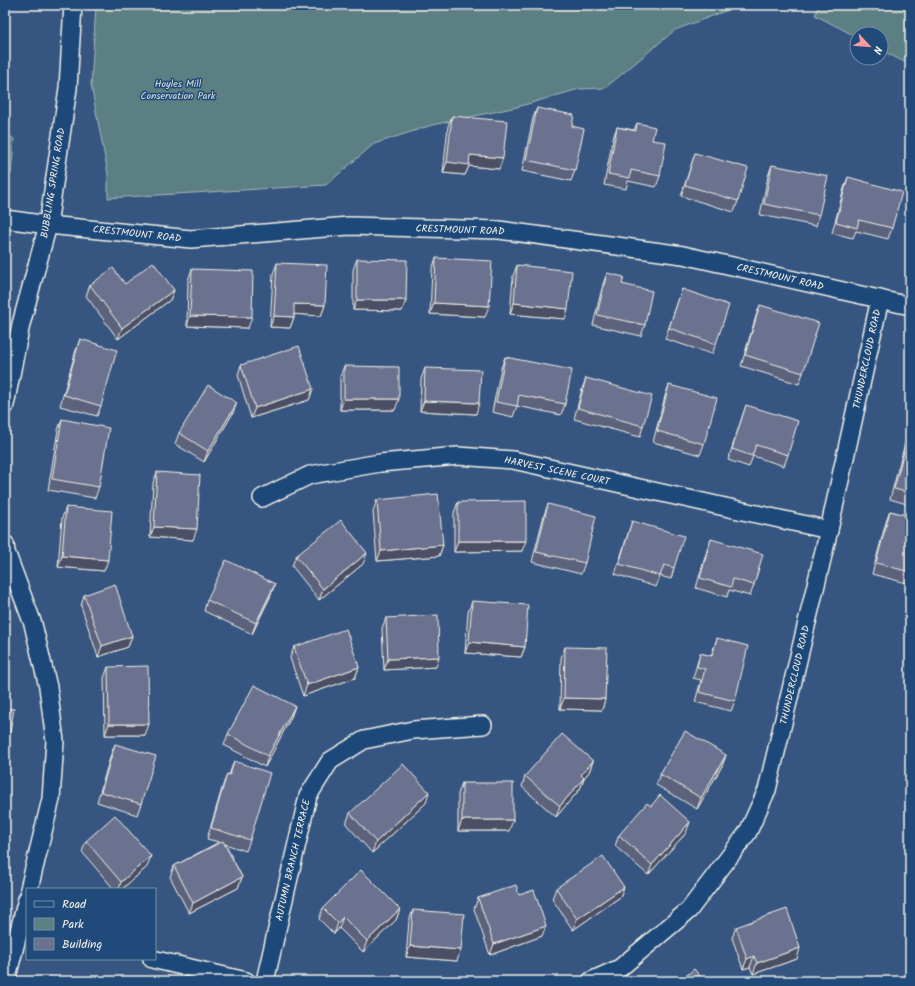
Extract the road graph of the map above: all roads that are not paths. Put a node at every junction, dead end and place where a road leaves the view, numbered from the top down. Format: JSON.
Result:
{"nodes":[{"id":1,"x":73,"y":5,"type":"edge"},
{"id":2,"x":5,"y":219,"type":"edge"},
{"id":3,"x":48,"y":225,"type":"junction"},
{"id":4,"x":880,"y":299,"type":"junction"},
{"id":5,"x":910,"y":306,"type":"edge"},
{"id":6,"x":5,"y":406,"type":"edge"},
{"id":7,"x":262,"y":498,"type":"dead end"},
{"id":8,"x":829,"y":530,"type":"junction"},
{"id":9,"x":5,"y":544,"type":"edge"},
{"id":10,"x":483,"y":726,"type":"dead end"},
{"id":11,"x":29,"y":888,"type":"edge"},
{"id":12,"x":26,"y":902,"type":"edge"},
{"id":13,"x":17,"y":927,"type":"edge"},
{"id":14,"x":156,"y":960,"type":"edge"},
{"id":15,"x":6,"y":981,"type":"edge"},
{"id":16,"x":246,"y":981,"type":"edge"},
{"id":17,"x":265,"y":981,"type":"edge"},
{"id":18,"x":591,"y":981,"type":"edge"}],
"edges":[{"from":1,"to":3,"type":"street","name":"BUBBLING SPRING ROAD"},
{"from":2,"to":3,"type":"street","name":"CRESTMOUNT ROAD"},
{"from":3,"to":4,"type":"street","name":"CRESTMOUNT ROAD"},
{"from":3,"to":6,"type":"street","name":"BUBBLING SPRING ROAD"},
{"from":4,"to":5,"type":"street","name":"CRESTMOUNT ROAD"},
{"from":4,"to":8,"type":"street","name":"THUNDERCLOUD ROAD"},
{"from":7,"to":8,"type":"street","name":"HARVEST SCENE COURT"},
{"from":8,"to":18,"type":"street","name":"THUNDERCLOUD ROAD"},
{"from":9,"to":11,"type":"street"},
{"from":10,"to":17,"type":"street","name":"AUTUMN BRANCH TERRACE"},
{"from":12,"to":13,"type":"street"},
{"from":13,"to":15,"type":"street"},
{"from":14,"to":16,"type":"street"}]}
